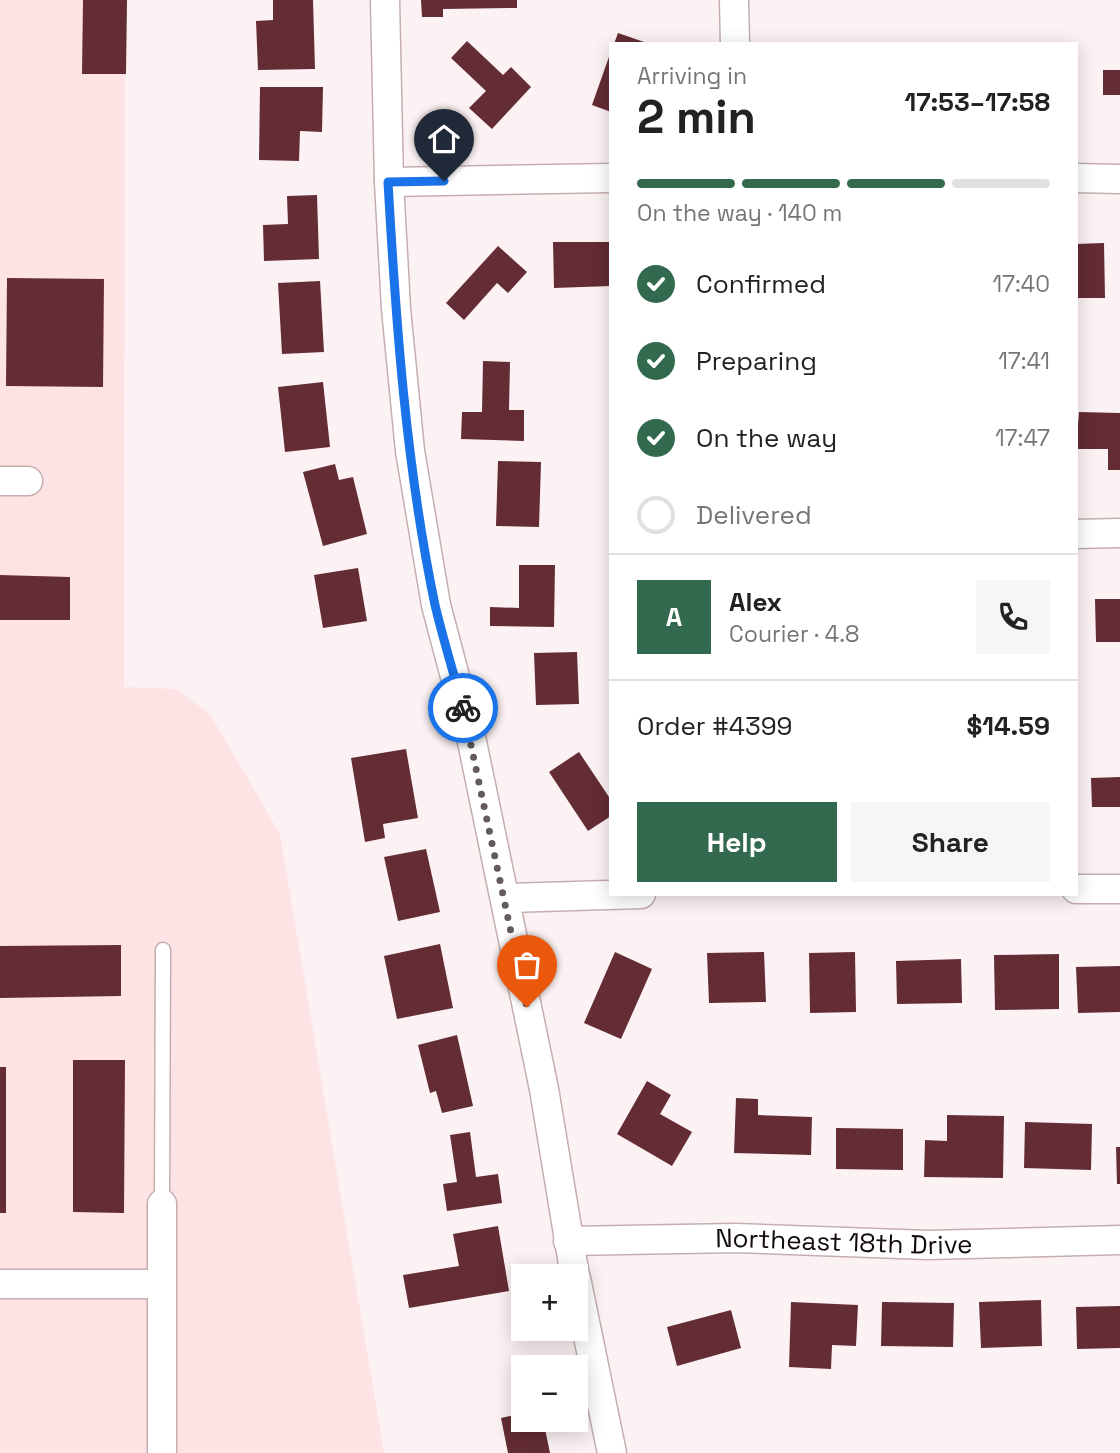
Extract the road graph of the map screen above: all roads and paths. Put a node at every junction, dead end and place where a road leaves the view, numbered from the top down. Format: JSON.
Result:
{"nodes":[{"id":1,"x":385,"y":0,"type":"edge"},
{"id":2,"x":734,"y":0,"type":"edge"},
{"id":3,"x":735,"y":42,"type":"edge"},
{"id":4,"x":609,"y":178,"type":"edge"},
{"id":5,"x":1078,"y":178,"type":"edge"},
{"id":6,"x":1120,"y":179,"type":"edge"},
{"id":7,"x":388,"y":182,"type":"junction"},
{"id":8,"x":1120,"y":533,"type":"edge"},
{"id":9,"x":1078,"y":534,"type":"edge"},
{"id":10,"x":1078,"y":889,"type":"edge"},
{"id":11,"x":1120,"y":889,"type":"edge"},
{"id":12,"x":609,"y":895,"type":"edge"},
{"id":13,"x":505,"y":898,"type":"junction"},
{"id":14,"x":163,"y":950,"type":"dead end"},
{"id":15,"x":162,"y":1204,"type":"joint"},
{"id":16,"x":1120,"y":1240,"type":"edge"},
{"id":17,"x":568,"y":1241,"type":"junction"},
{"id":18,"x":572,"y":1264,"type":"edge"},
{"id":19,"x":0,"y":1284,"type":"edge"},
{"id":20,"x":161,"y":1284,"type":"junction"},
{"id":21,"x":588,"y":1339,"type":"edge"},
{"id":22,"x":162,"y":1453,"type":"edge"},
{"id":23,"x":612,"y":1453,"type":"edge"}],
"edges":[{"from":1,"to":7,"type":"street"},
{"from":2,"to":3,"type":"street"},
{"from":4,"to":7,"type":"street"},
{"from":5,"to":6,"type":"street"},
{"from":7,"to":13,"type":"street"},
{"from":8,"to":9,"type":"street"},
{"from":10,"to":11,"type":"street"},
{"from":12,"to":13,"type":"street"},
{"from":13,"to":17,"type":"street"},
{"from":14,"to":15,"type":"lane"},
{"from":15,"to":20,"type":"street"},
{"from":16,"to":17,"type":"street","name":"Northeast 18th Drive"},
{"from":17,"to":18,"type":"street"},
{"from":19,"to":20,"type":"street"},
{"from":20,"to":22,"type":"street"},
{"from":21,"to":23,"type":"street"}]}
